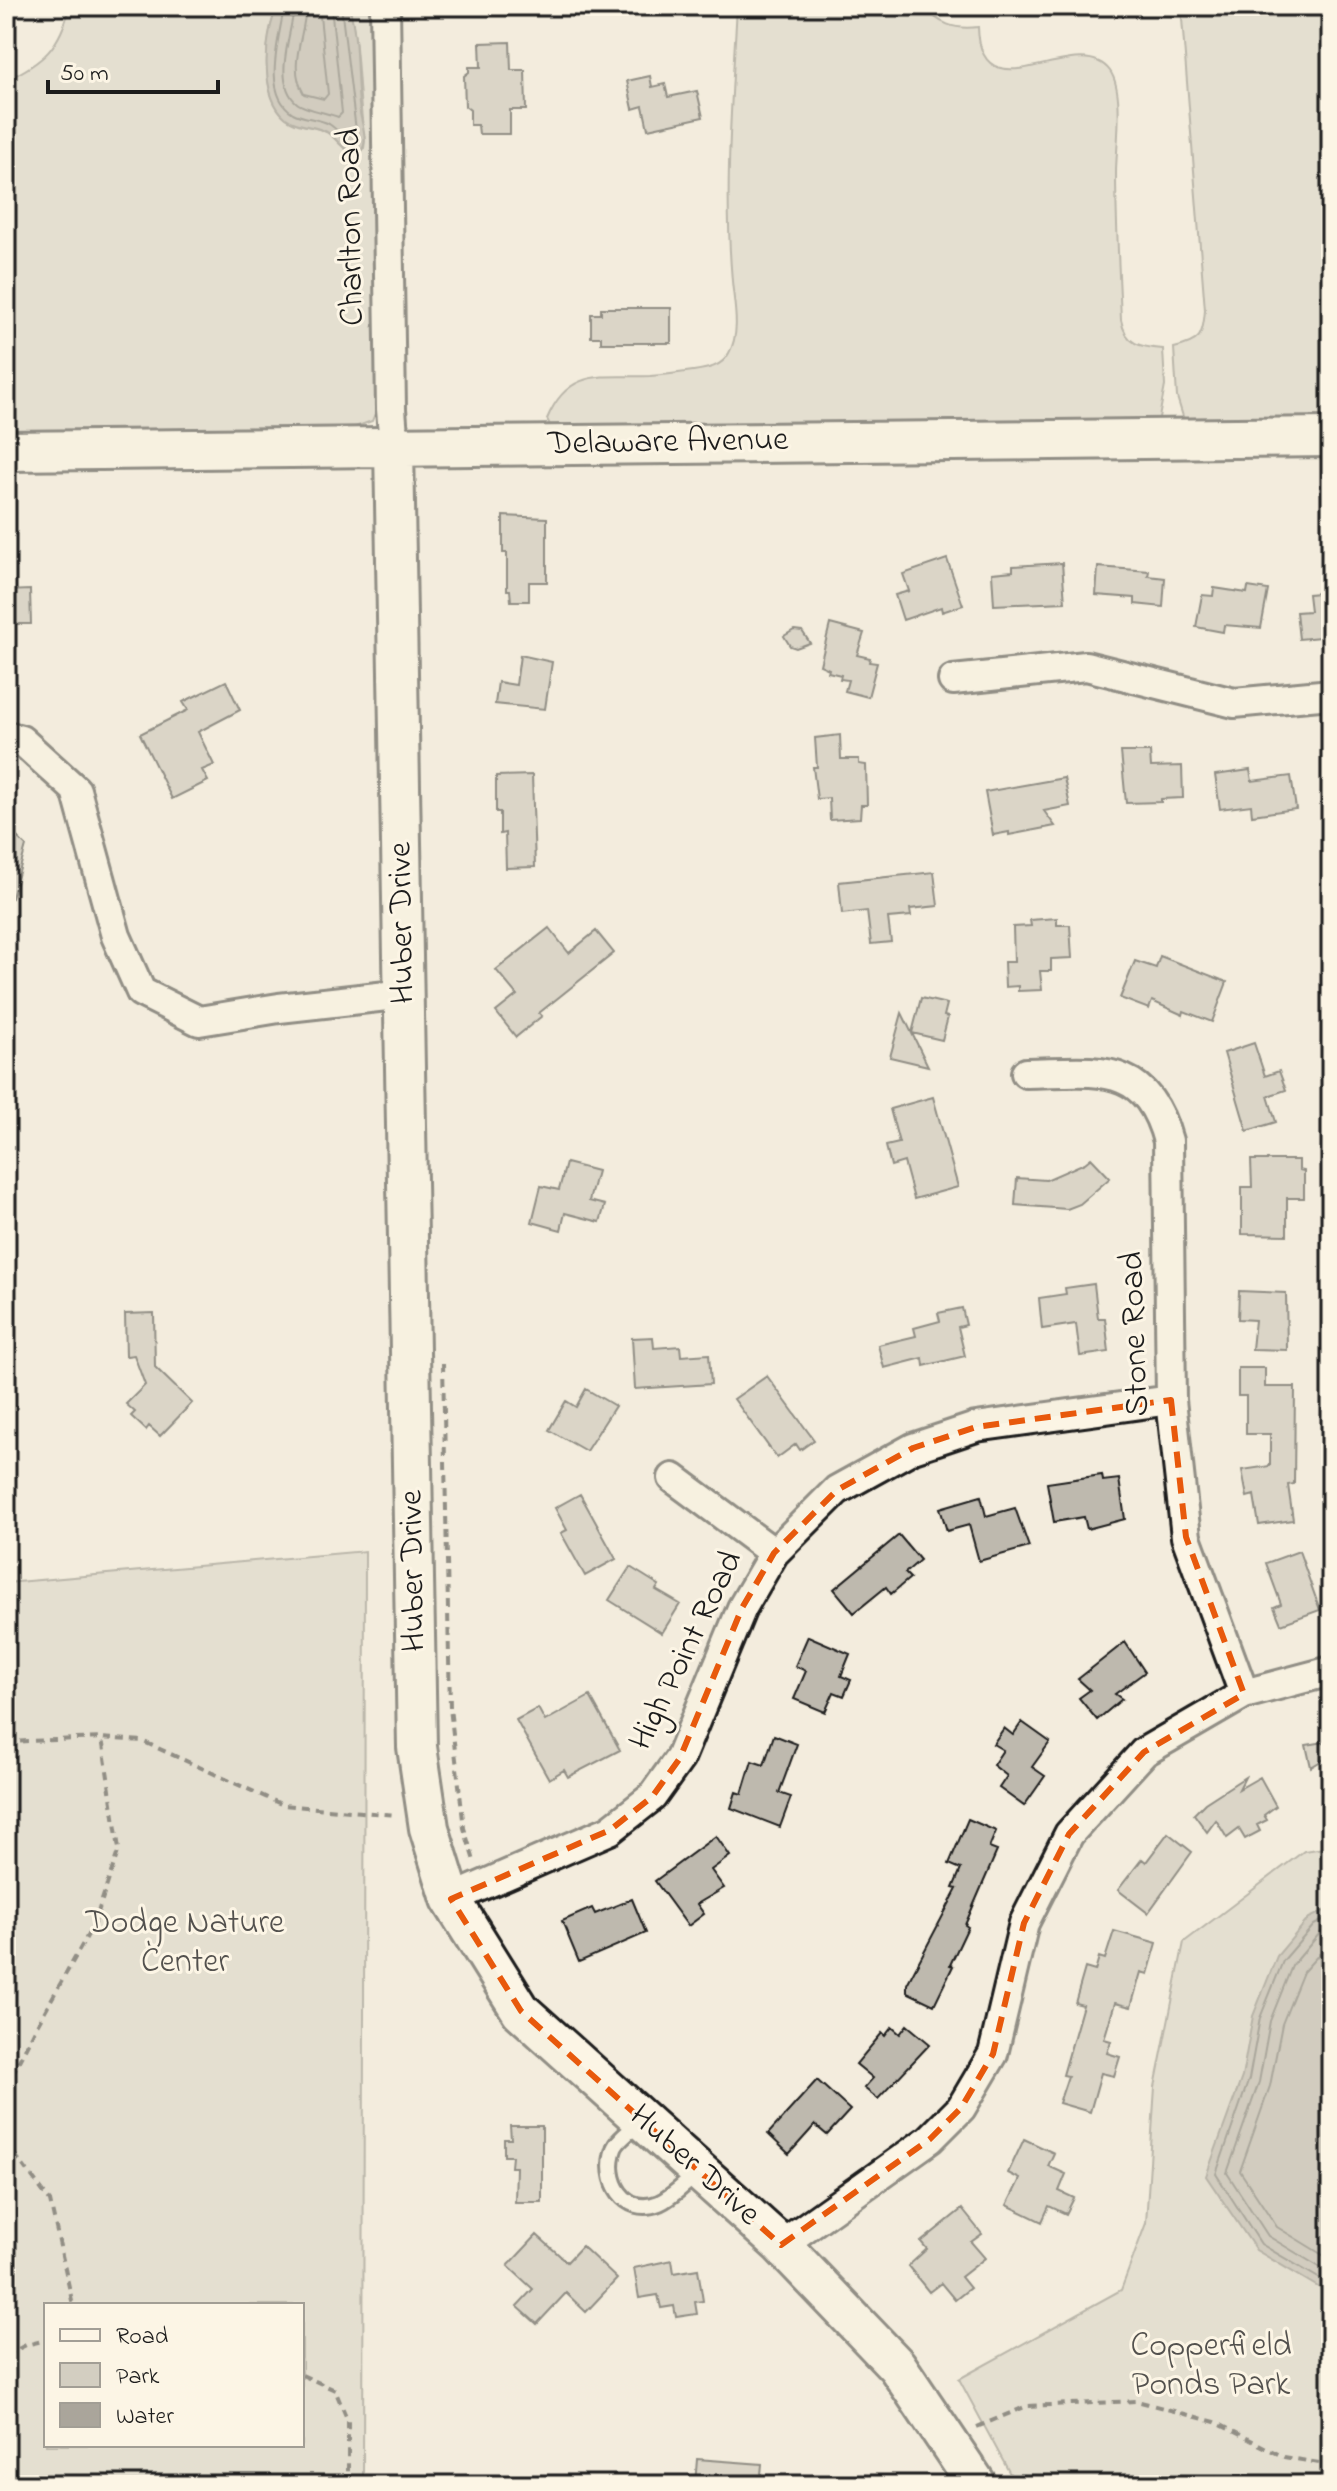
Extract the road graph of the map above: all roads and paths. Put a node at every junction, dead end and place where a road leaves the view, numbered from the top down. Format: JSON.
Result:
{"nodes":[{"id":1,"x":385,"y":6,"type":"edge"},
{"id":2,"x":1331,"y":437,"type":"edge"},
{"id":3,"x":394,"y":447,"type":"junction"},
{"id":4,"x":6,"y":451,"type":"edge"},
{"id":5,"x":953,"y":680,"type":"dead end"},
{"id":6,"x":1331,"y":694,"type":"edge"},
{"id":7,"x":6,"y":736,"type":"edge"},
{"id":8,"x":405,"y":994,"type":"junction"},
{"id":9,"x":1026,"y":1073,"type":"dead end"},
{"id":10,"x":442,"y":1351,"type":"dead end"},
{"id":11,"x":1171,"y":1400,"type":"junction"},
{"id":12,"x":673,"y":1478,"type":"dead end"},
{"id":13,"x":774,"y":1553,"type":"junction"},
{"id":14,"x":1331,"y":1671,"type":"edge"},
{"id":15,"x":1244,"y":1694,"type":"junction"},
{"id":16,"x":102,"y":1738,"type":"junction"},
{"id":17,"x":6,"y":1742,"type":"edge"},
{"id":18,"x":427,"y":1815,"type":"junction"},
{"id":19,"x":466,"y":1892,"type":"junction"},
{"id":20,"x":6,"y":2087,"type":"edge"},
{"id":21,"x":642,"y":2120,"type":"junction"},
{"id":22,"x":6,"y":2143,"type":"edge"},
{"id":23,"x":700,"y":2172,"type":"junction"},
{"id":24,"x":781,"y":2245,"type":"junction"},
{"id":25,"x":73,"y":2303,"type":"edge"},
{"id":26,"x":44,"y":2340,"type":"edge"},
{"id":27,"x":6,"y":2355,"type":"edge"},
{"id":28,"x":304,"y":2376,"type":"edge"},
{"id":29,"x":969,"y":2415,"type":"dead end"},
{"id":30,"x":977,"y":2427,"type":"junction"},
{"id":31,"x":983,"y":2439,"type":"dead end"},
{"id":32,"x":1331,"y":2465,"type":"edge"},
{"id":33,"x":348,"y":2485,"type":"edge"},
{"id":34,"x":977,"y":2485,"type":"edge"}],
"edges":[{"from":1,"to":3,"type":"street","name":"Charlton Road"},
{"from":2,"to":3,"type":"street","name":"Delaware Avenue"},
{"from":3,"to":4,"type":"street","name":"Delaware Avenue"},
{"from":3,"to":8,"type":"street","name":"Huber Drive"},
{"from":5,"to":6,"type":"street"},
{"from":7,"to":8,"type":"street"},
{"from":8,"to":18,"type":"street","name":"Huber Drive"},
{"from":9,"to":11,"type":"street","name":"Stone Road"},
{"from":10,"to":19,"type":"path"},
{"from":11,"to":13,"type":"street","name":"High Point Road"},
{"from":11,"to":15,"type":"street","name":"Stone Road"},
{"from":12,"to":13,"type":"street"},
{"from":13,"to":19,"type":"street","name":"High Point Road"},
{"from":14,"to":15,"type":"street"},
{"from":15,"to":24,"type":"street"},
{"from":16,"to":17,"type":"path"},
{"from":16,"to":18,"type":"path"},
{"from":16,"to":20,"type":"path"},
{"from":18,"to":19,"type":"street","name":"Huber Drive"},
{"from":19,"to":21,"type":"street","name":"Huber Drive"},
{"from":21,"to":23,"type":"street","name":"Huber Drive"},
{"from":21,"to":23,"type":"lane"},
{"from":22,"to":25,"type":"path"},
{"from":23,"to":24,"type":"street","name":"Huber Drive"},
{"from":24,"to":34,"type":"street","name":"Huber Drive"},
{"from":26,"to":27,"type":"path"},
{"from":28,"to":33,"type":"path"},
{"from":29,"to":30,"type":"path"},
{"from":30,"to":31,"type":"path"},
{"from":30,"to":32,"type":"path"}]}
